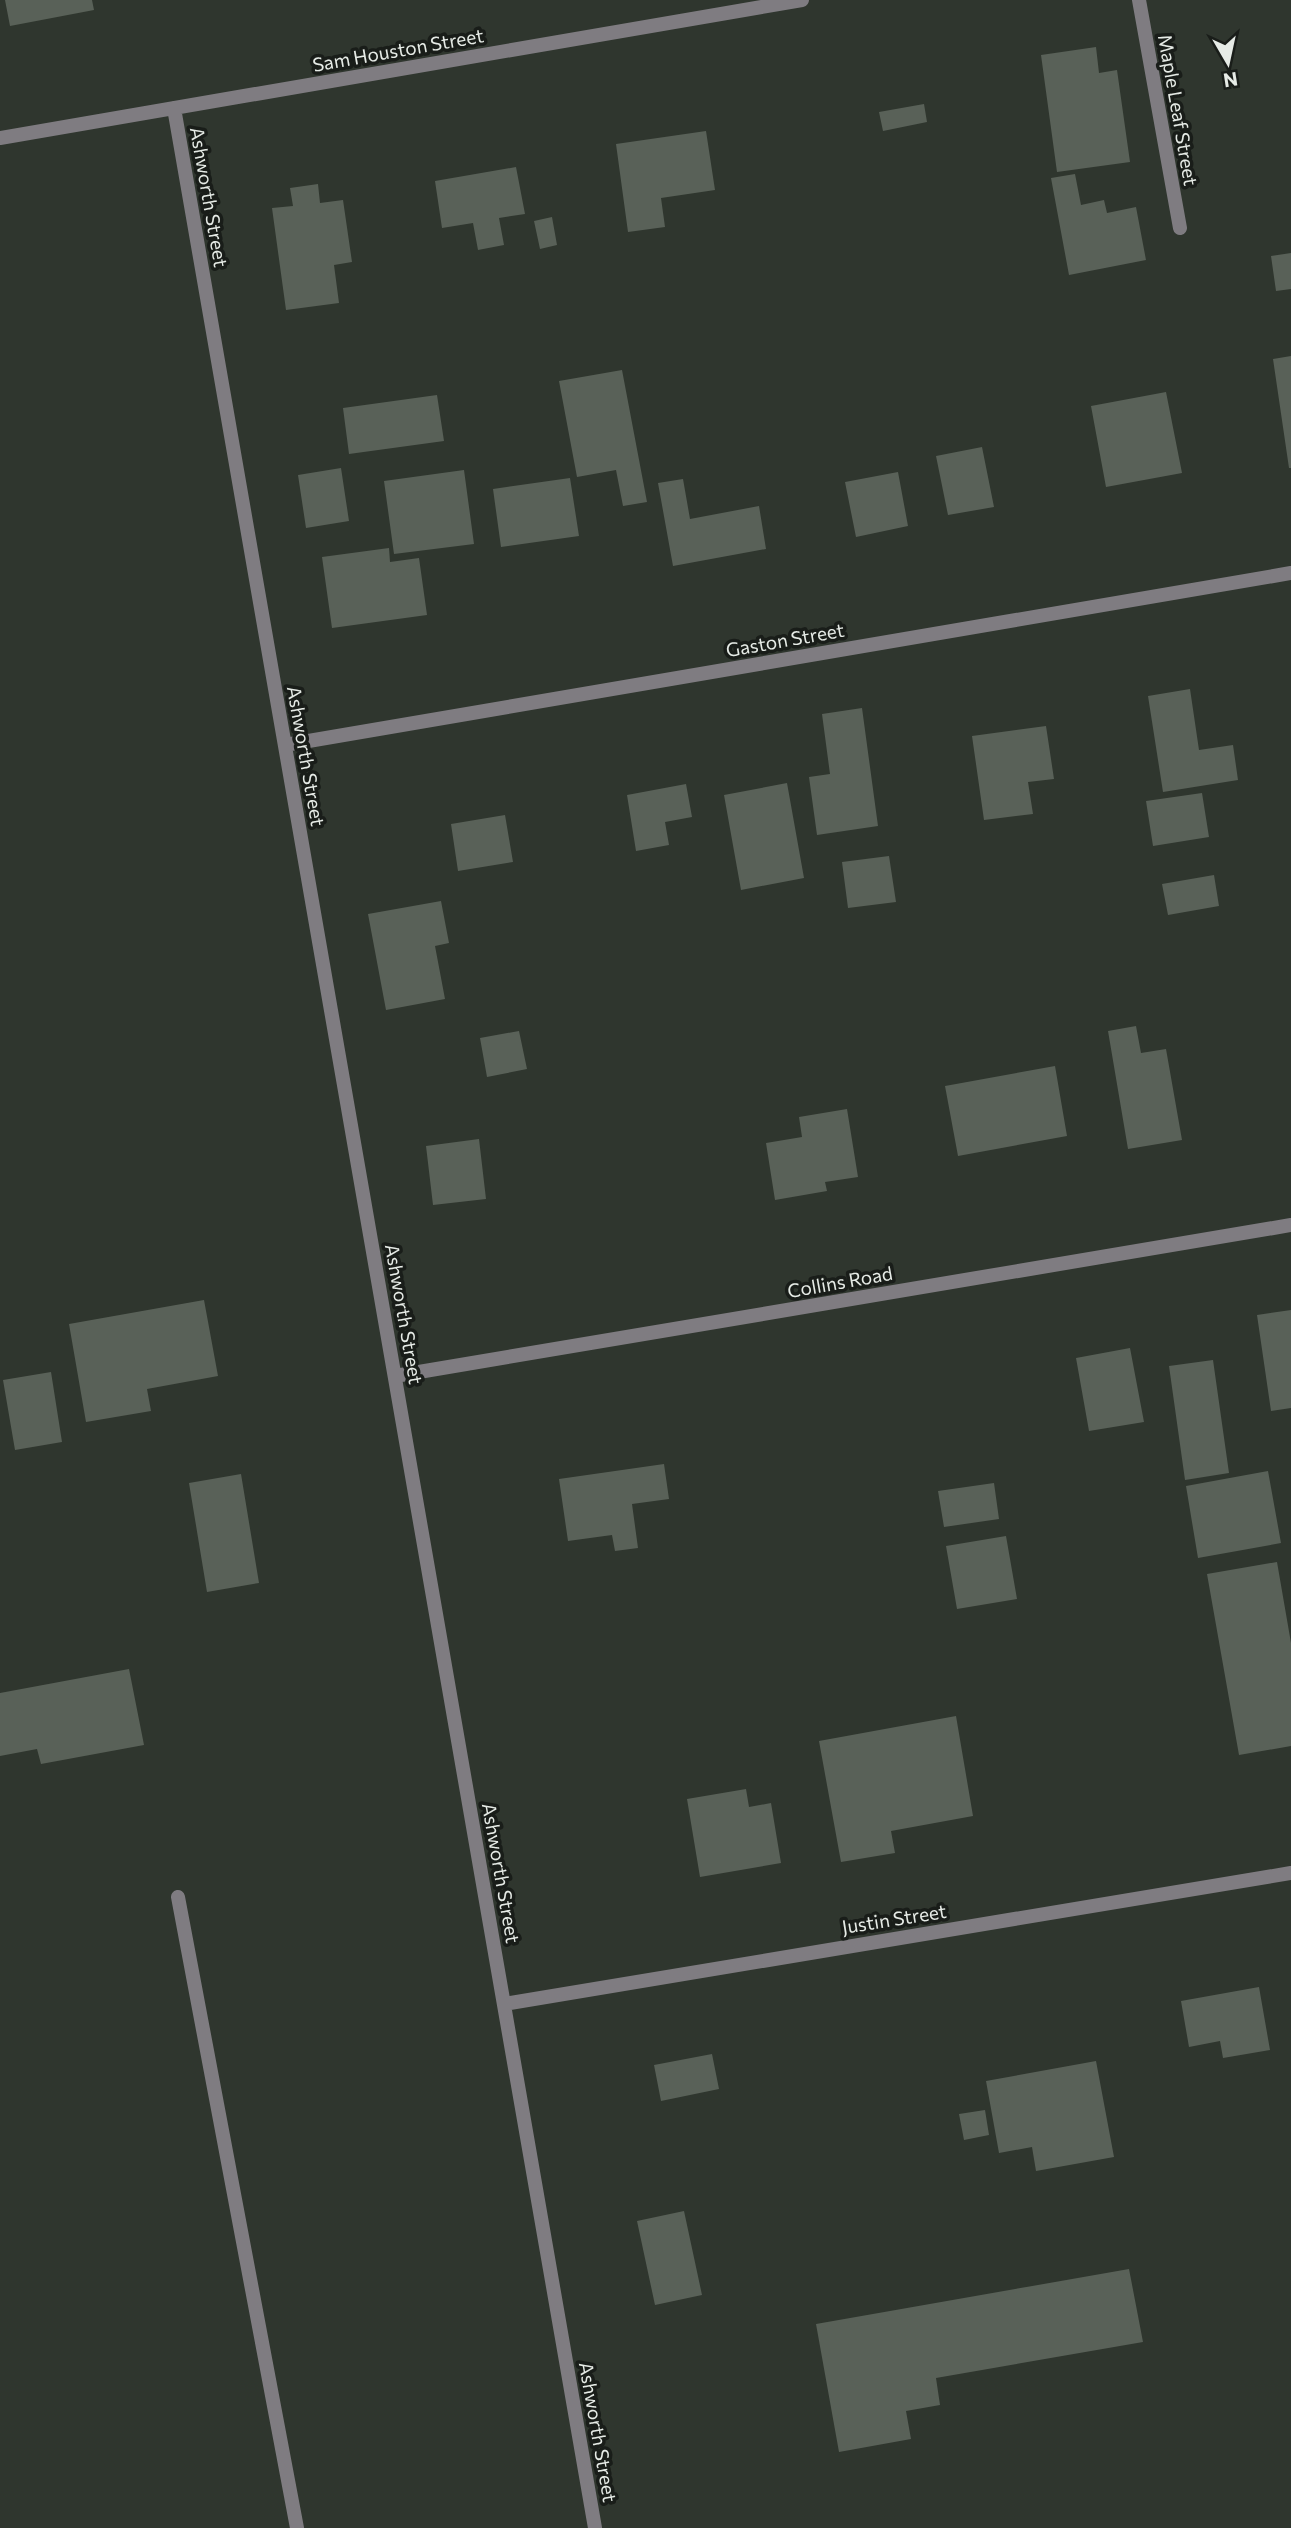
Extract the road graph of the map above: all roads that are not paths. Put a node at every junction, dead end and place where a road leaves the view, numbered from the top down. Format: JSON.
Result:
{"nodes":[{"id":1,"x":802,"y":0,"type":"edge"},
{"id":2,"x":1139,"y":0,"type":"edge"},
{"id":3,"x":174,"y":107,"type":"junction"},
{"id":4,"x":0,"y":138,"type":"edge"},
{"id":5,"x":1180,"y":228,"type":"dead end"},
{"id":6,"x":1291,"y":573,"type":"edge"},
{"id":7,"x":285,"y":745,"type":"junction"},
{"id":8,"x":1291,"y":1225,"type":"edge"},
{"id":9,"x":395,"y":1376,"type":"junction"},
{"id":10,"x":1291,"y":1873,"type":"edge"},
{"id":11,"x":178,"y":1897,"type":"dead end"},
{"id":12,"x":504,"y":2004,"type":"junction"},
{"id":13,"x":297,"y":2528,"type":"edge"},
{"id":14,"x":595,"y":2528,"type":"edge"}],
"edges":[{"from":1,"to":3,"type":"street","name":"Sam Houston Street"},
{"from":2,"to":5,"type":"street","name":"Maple Leaf Street"},
{"from":3,"to":4,"type":"street","name":"Sam Houston Street"},
{"from":3,"to":7,"type":"street","name":"Ashworth Street"},
{"from":6,"to":7,"type":"street","name":"Gaston Street"},
{"from":7,"to":9,"type":"street","name":"Ashworth Street"},
{"from":8,"to":9,"type":"street","name":"Collins Road"},
{"from":9,"to":12,"type":"street","name":"Ashworth Street"},
{"from":10,"to":12,"type":"street","name":"Justin Street"},
{"from":11,"to":13,"type":"street"},
{"from":12,"to":14,"type":"street","name":"Ashworth Street"}]}
